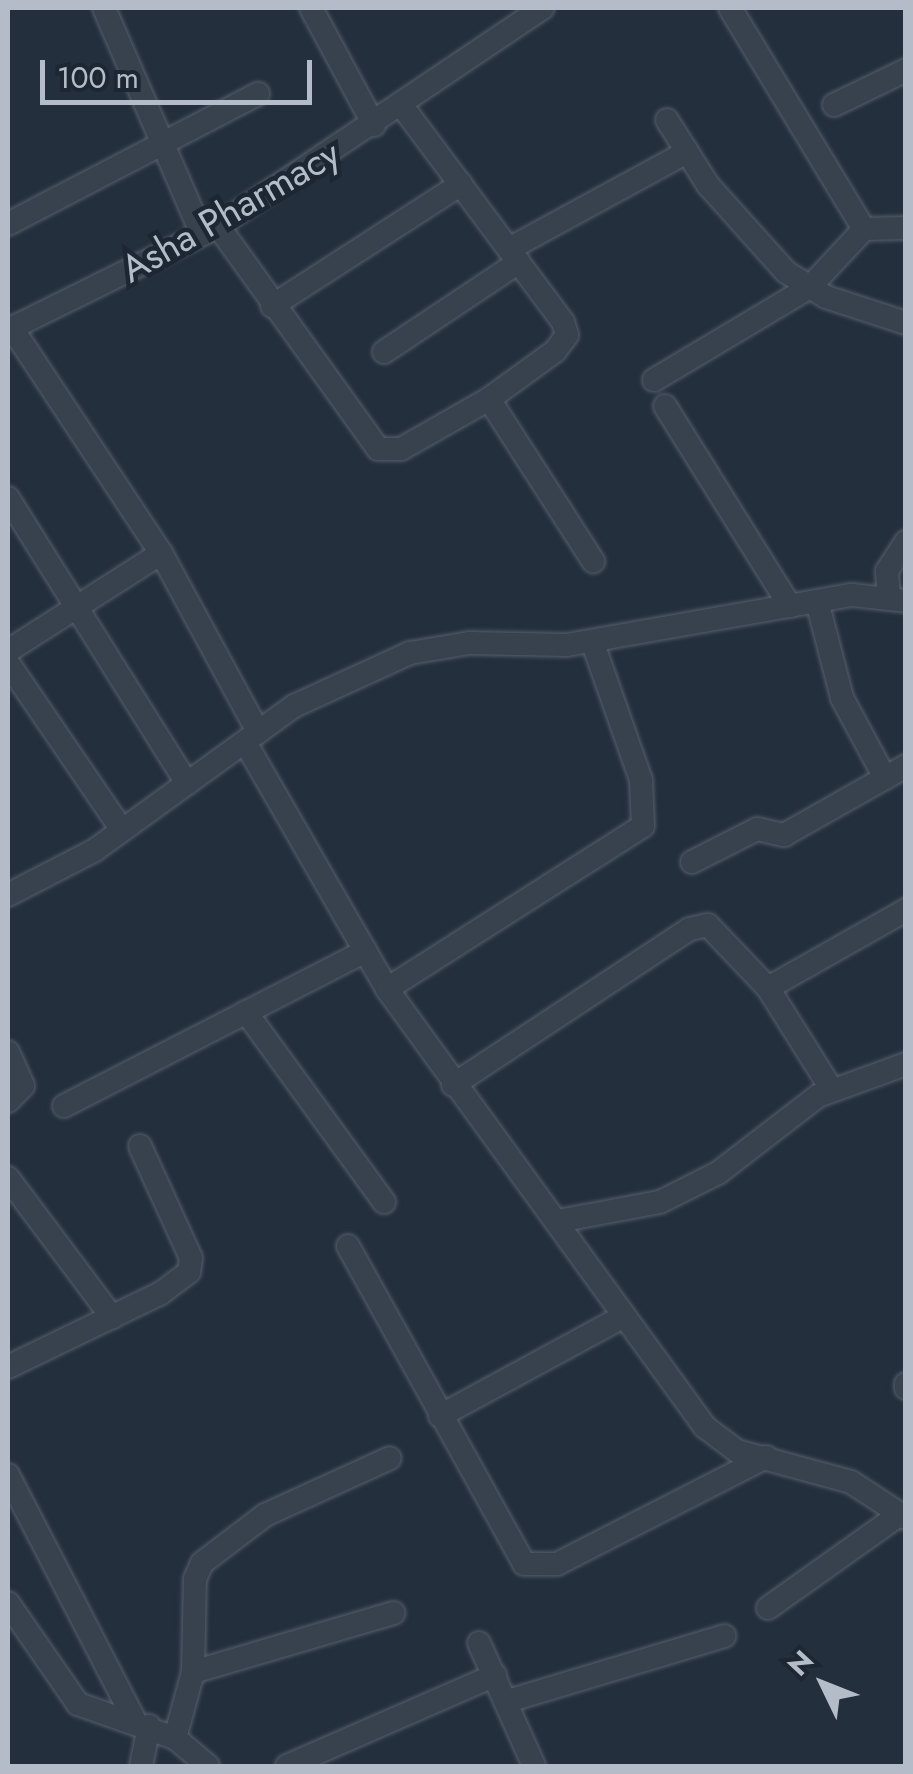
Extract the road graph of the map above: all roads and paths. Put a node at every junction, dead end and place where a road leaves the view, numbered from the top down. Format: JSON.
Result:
{"nodes":[{"id":1,"x":104,"y":8,"type":"edge"},
{"id":2,"x":311,"y":8,"type":"edge"},
{"id":3,"x":543,"y":8,"type":"edge"},
{"id":4,"x":730,"y":8,"type":"edge"},
{"id":5,"x":906,"y":70,"type":"edge"},
{"id":6,"x":258,"y":94,"type":"dead end"},
{"id":7,"x":834,"y":105,"type":"dead end"},
{"id":8,"x":402,"y":106,"type":"junction"},
{"id":9,"x":667,"y":120,"type":"dead end"},
{"id":10,"x":374,"y":125,"type":"junction"},
{"id":11,"x":165,"y":147,"type":"junction"},
{"id":12,"x":687,"y":152,"type":"junction"},
{"id":13,"x":460,"y":184,"type":"junction"},
{"id":14,"x":8,"y":224,"type":"edge"},
{"id":15,"x":906,"y":228,"type":"edge"},
{"id":16,"x":864,"y":229,"type":"junction"},
{"id":17,"x":210,"y":230,"type":"junction"},
{"id":18,"x":514,"y":256,"type":"junction"},
{"id":19,"x":810,"y":287,"type":"junction"},
{"id":20,"x":272,"y":306,"type":"junction"},
{"id":21,"x":906,"y":323,"type":"edge"},
{"id":22,"x":10,"y":329,"type":"edge"},
{"id":23,"x":384,"y":352,"type":"dead end"},
{"id":24,"x":654,"y":380,"type":"dead end"},
{"id":25,"x":489,"y":399,"type":"junction"},
{"id":26,"x":665,"y":406,"type":"dead end"},
{"id":27,"x":8,"y":498,"type":"edge"},
{"id":28,"x":906,"y":542,"type":"edge"},
{"id":29,"x":161,"y":553,"type":"junction"},
{"id":30,"x":593,"y":561,"type":"dead end"},
{"id":31,"x":897,"y":598,"type":"edge"},
{"id":32,"x":817,"y":601,"type":"junction"},
{"id":33,"x":79,"y":605,"type":"junction"},
{"id":34,"x":790,"y":606,"type":"junction"},
{"id":35,"x":592,"y":641,"type":"junction"},
{"id":36,"x":8,"y":651,"type":"edge"},
{"id":37,"x":8,"y":663,"type":"edge"},
{"id":38,"x":251,"y":737,"type":"junction"},
{"id":39,"x":895,"y":772,"type":"edge"},
{"id":40,"x":187,"y":783,"type":"junction"},
{"id":41,"x":122,"y":830,"type":"junction"},
{"id":42,"x":692,"y":862,"type":"dead end"},
{"id":43,"x":8,"y":895,"type":"edge"},
{"id":44,"x":906,"y":910,"type":"edge"},
{"id":45,"x":365,"y":951,"type":"junction"},
{"id":46,"x":768,"y":988,"type":"junction"},
{"id":47,"x":387,"y":989,"type":"junction"},
{"id":48,"x":246,"y":1012,"type":"junction"},
{"id":49,"x":8,"y":1052,"type":"edge"},
{"id":50,"x":902,"y":1072,"type":"edge"},
{"id":51,"x":453,"y":1086,"type":"junction"},
{"id":52,"x":832,"y":1090,"type":"junction"},
{"id":53,"x":8,"y":1101,"type":"edge"},
{"id":54,"x":64,"y":1106,"type":"dead end"},
{"id":55,"x":140,"y":1146,"type":"dead end"},
{"id":56,"x":8,"y":1178,"type":"edge"},
{"id":57,"x":384,"y":1202,"type":"dead end"},
{"id":58,"x":558,"y":1221,"type":"junction"},
{"id":59,"x":348,"y":1246,"type":"dead end"},
{"id":60,"x":624,"y":1316,"type":"junction"},
{"id":61,"x":112,"y":1317,"type":"junction"},
{"id":62,"x":8,"y":1367,"type":"edge"},
{"id":63,"x":440,"y":1416,"type":"junction"},
{"id":64,"x":766,"y":1457,"type":"junction"},
{"id":65,"x":390,"y":1458,"type":"dead end"},
{"id":66,"x":8,"y":1475,"type":"edge"},
{"id":67,"x":902,"y":1516,"type":"edge"},
{"id":68,"x":8,"y":1603,"type":"edge"},
{"id":69,"x":768,"y":1608,"type":"dead end"},
{"id":70,"x":393,"y":1614,"type":"dead end"},
{"id":71,"x":724,"y":1636,"type":"dead end"},
{"id":72,"x":480,"y":1643,"type":"dead end"},
{"id":73,"x":193,"y":1672,"type":"junction"},
{"id":74,"x":495,"y":1675,"type":"junction"},
{"id":75,"x":508,"y":1701,"type":"junction"},
{"id":76,"x":142,"y":1723,"type":"junction"},
{"id":77,"x":176,"y":1738,"type":"junction"},
{"id":78,"x":141,"y":1766,"type":"edge"},
{"id":79,"x":208,"y":1766,"type":"edge"},
{"id":80,"x":287,"y":1766,"type":"edge"},
{"id":81,"x":534,"y":1766,"type":"edge"}],
"edges":[{"from":1,"to":11,"type":"street"},
{"from":2,"to":10,"type":"street"},
{"from":3,"to":8,"type":"street","name":"Asha Pharmacy"},
{"from":4,"to":16,"type":"street"},
{"from":5,"to":7,"type":"street"},
{"from":6,"to":11,"type":"street"},
{"from":8,"to":10,"type":"street","name":"Asha Pharmacy"},
{"from":8,"to":13,"type":"street"},
{"from":9,"to":12,"type":"street"},
{"from":10,"to":17,"type":"street","name":"Asha Pharmacy"},
{"from":11,"to":14,"type":"street"},
{"from":11,"to":17,"type":"street"},
{"from":12,"to":18,"type":"street"},
{"from":12,"to":19,"type":"street"},
{"from":13,"to":18,"type":"street"},
{"from":13,"to":20,"type":"street"},
{"from":15,"to":16,"type":"street"},
{"from":16,"to":19,"type":"street"},
{"from":17,"to":20,"type":"street"},
{"from":17,"to":22,"type":"street","name":"Asha Pharmacy"},
{"from":18,"to":23,"type":"street"},
{"from":18,"to":25,"type":"street"},
{"from":19,"to":21,"type":"street"},
{"from":19,"to":24,"type":"street"},
{"from":20,"to":25,"type":"street"},
{"from":22,"to":29,"type":"street"},
{"from":25,"to":30,"type":"street"},
{"from":26,"to":34,"type":"street"},
{"from":27,"to":33,"type":"street"},
{"from":28,"to":31,"type":"street"},
{"from":29,"to":33,"type":"street"},
{"from":29,"to":38,"type":"street"},
{"from":31,"to":32,"type":"street"},
{"from":32,"to":34,"type":"street"},
{"from":32,"to":39,"type":"street"},
{"from":33,"to":36,"type":"street"},
{"from":33,"to":40,"type":"street"},
{"from":34,"to":35,"type":"street"},
{"from":35,"to":38,"type":"street"},
{"from":35,"to":47,"type":"street"},
{"from":37,"to":41,"type":"street"},
{"from":38,"to":40,"type":"street"},
{"from":38,"to":45,"type":"street"},
{"from":39,"to":42,"type":"street"},
{"from":40,"to":41,"type":"street"},
{"from":41,"to":43,"type":"street"},
{"from":44,"to":46,"type":"street"},
{"from":45,"to":47,"type":"street"},
{"from":45,"to":48,"type":"street"},
{"from":46,"to":51,"type":"street"},
{"from":46,"to":52,"type":"street"},
{"from":47,"to":51,"type":"street"},
{"from":48,"to":54,"type":"street"},
{"from":48,"to":57,"type":"street"},
{"from":49,"to":53,"type":"street"},
{"from":50,"to":52,"type":"street"},
{"from":51,"to":58,"type":"street"},
{"from":52,"to":58,"type":"street"},
{"from":55,"to":61,"type":"street"},
{"from":56,"to":61,"type":"street"},
{"from":58,"to":60,"type":"street"},
{"from":59,"to":63,"type":"street"},
{"from":60,"to":63,"type":"street"},
{"from":60,"to":64,"type":"street"},
{"from":61,"to":62,"type":"street"},
{"from":63,"to":64,"type":"street"},
{"from":64,"to":67,"type":"street"},
{"from":65,"to":73,"type":"street"},
{"from":66,"to":76,"type":"street"},
{"from":67,"to":69,"type":"street"},
{"from":68,"to":76,"type":"street"},
{"from":70,"to":73,"type":"street"},
{"from":71,"to":75,"type":"street"},
{"from":72,"to":74,"type":"street"},
{"from":73,"to":77,"type":"street"},
{"from":74,"to":75,"type":"street"},
{"from":74,"to":80,"type":"street"},
{"from":75,"to":81,"type":"street"},
{"from":76,"to":77,"type":"street"},
{"from":76,"to":78,"type":"street"},
{"from":77,"to":79,"type":"street"}]}
